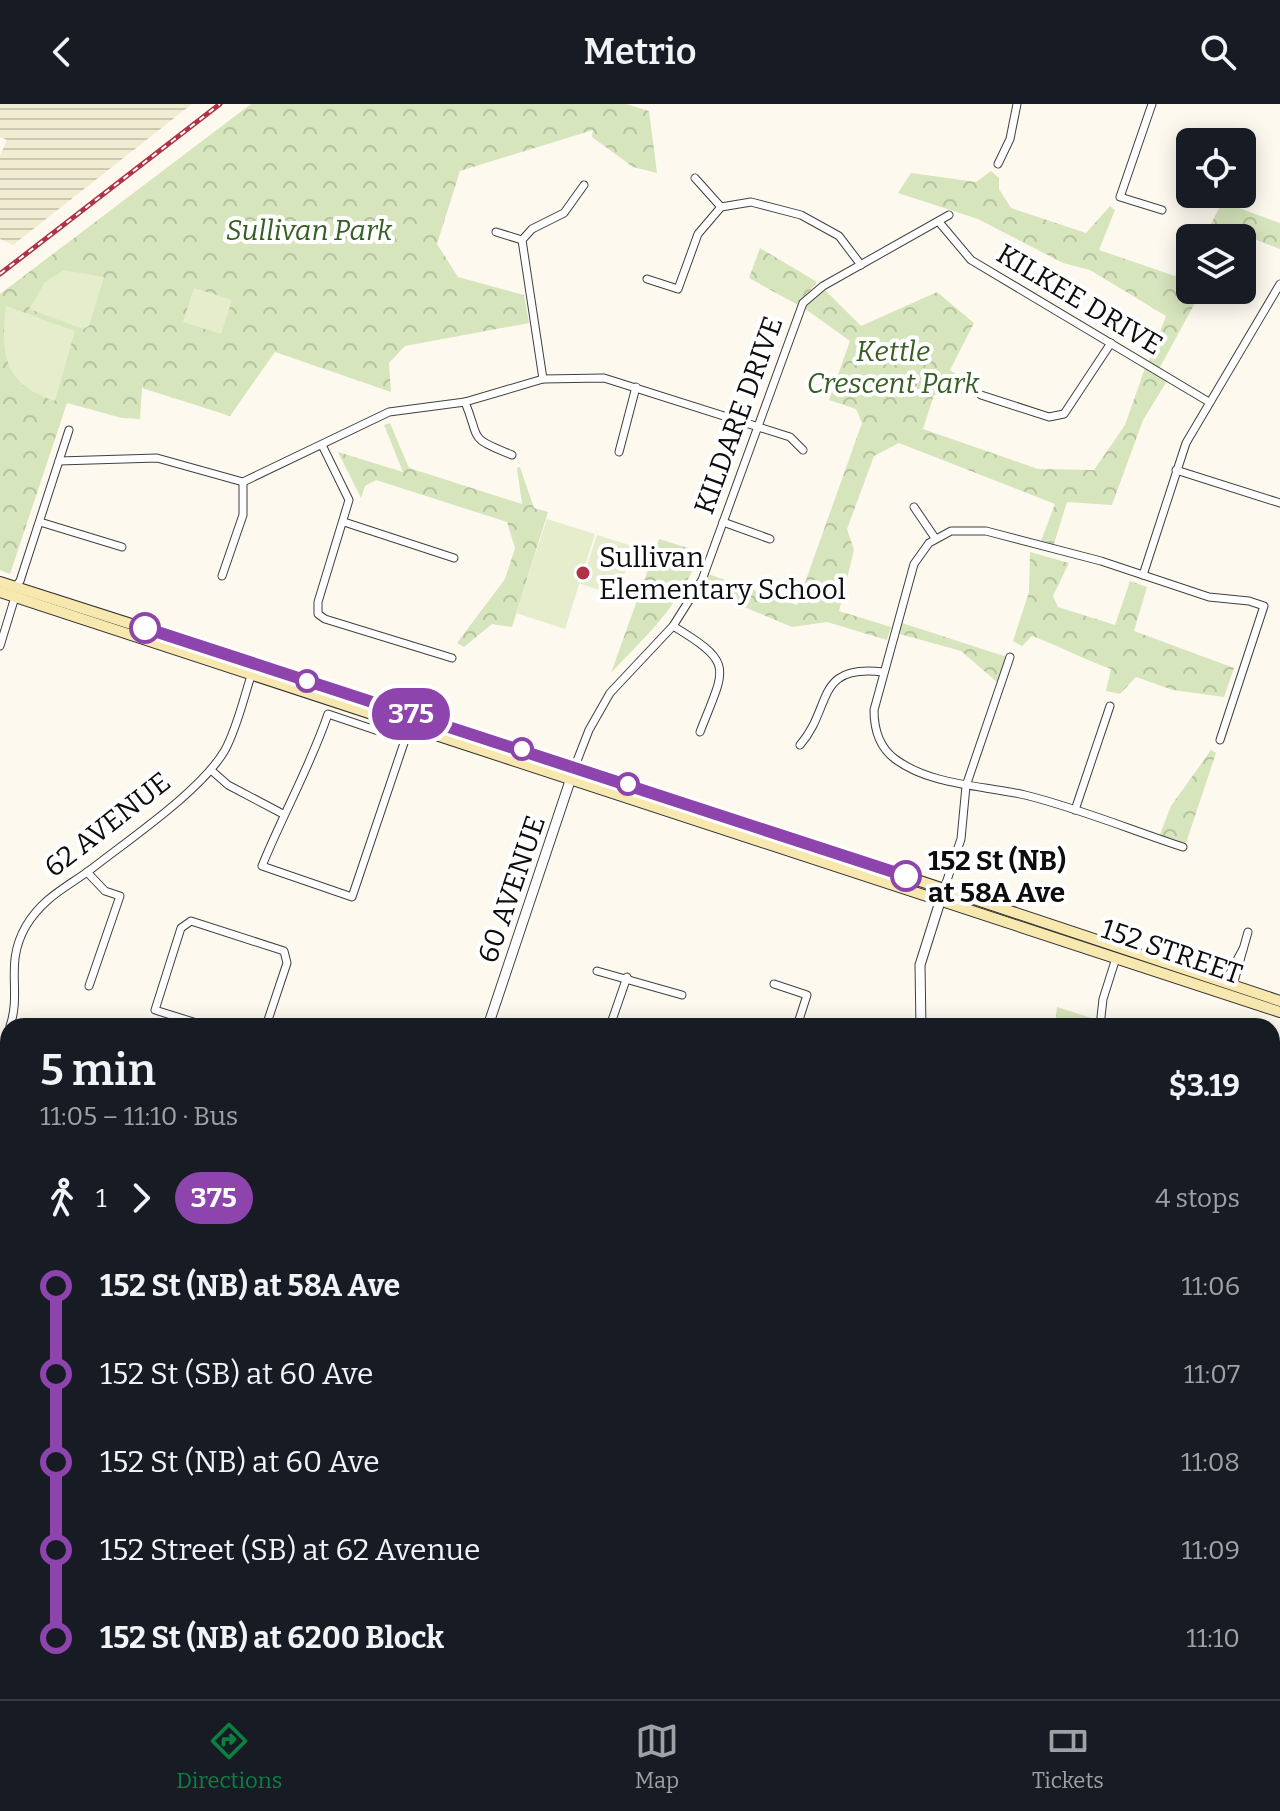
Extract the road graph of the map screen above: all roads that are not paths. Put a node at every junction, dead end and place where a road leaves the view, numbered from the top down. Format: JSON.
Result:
{"nodes":[{"id":1,"x":1017,"y":104,"type":"edge"},
{"id":2,"x":1152,"y":104,"type":"edge"},
{"id":3,"x":998,"y":164,"type":"dead end"},
{"id":4,"x":695,"y":178,"type":"dead end"},
{"id":5,"x":584,"y":185,"type":"dead end"},
{"id":6,"x":721,"y":207,"type":"junction"},
{"id":7,"x":1162,"y":210,"type":"dead end"},
{"id":8,"x":949,"y":215,"type":"dead end"},
{"id":9,"x":939,"y":222,"type":"junction"},
{"id":10,"x":496,"y":232,"type":"dead end"},
{"id":11,"x":522,"y":240,"type":"junction"},
{"id":12,"x":861,"y":265,"type":"junction"},
{"id":13,"x":647,"y":279,"type":"dead end"},
{"id":14,"x":1280,"y":284,"type":"edge"},
{"id":15,"x":1111,"y":343,"type":"junction"},
{"id":16,"x":543,"y":379,"type":"junction"},
{"id":17,"x":636,"y":387,"type":"junction"},
{"id":18,"x":981,"y":395,"type":"dead end"},
{"id":19,"x":465,"y":402,"type":"junction"},
{"id":20,"x":1209,"y":402,"type":"junction"},
{"id":21,"x":755,"y":426,"type":"junction"},
{"id":22,"x":69,"y":430,"type":"dead end"},
{"id":23,"x":322,"y":445,"type":"junction"},
{"id":24,"x":803,"y":450,"type":"dead end"},
{"id":25,"x":619,"y":452,"type":"dead end"},
{"id":26,"x":512,"y":455,"type":"dead end"},
{"id":27,"x":59,"y":461,"type":"junction"},
{"id":28,"x":1176,"y":470,"type":"junction"},
{"id":29,"x":243,"y":482,"type":"junction"},
{"id":30,"x":1280,"y":503,"type":"edge"},
{"id":31,"x":914,"y":507,"type":"dead end"},
{"id":32,"x":40,"y":522,"type":"junction"},
{"id":33,"x":344,"y":522,"type":"junction"},
{"id":34,"x":723,"y":522,"type":"junction"},
{"id":35,"x":935,"y":538,"type":"junction"},
{"id":36,"x":770,"y":539,"type":"dead end"},
{"id":37,"x":122,"y":547,"type":"dead end"},
{"id":38,"x":454,"y":558,"type":"dead end"},
{"id":39,"x":1143,"y":575,"type":"junction"},
{"id":40,"x":222,"y":576,"type":"dead end"},
{"id":41,"x":0,"y":582,"type":"edge"},
{"id":42,"x":0,"y":592,"type":"edge"},
{"id":43,"x":16,"y":592,"type":"junction"},
{"id":44,"x":673,"y":626,"type":"junction"},
{"id":45,"x":0,"y":646,"type":"edge"},
{"id":46,"x":1010,"y":657,"type":"dead end"},
{"id":47,"x":452,"y":658,"type":"dead end"},
{"id":48,"x":253,"y":669,"type":"junction"},
{"id":49,"x":883,"y":672,"type":"junction"},
{"id":50,"x":1110,"y":706,"type":"dead end"},
{"id":51,"x":700,"y":732,"type":"dead end"},
{"id":52,"x":1220,"y":740,"type":"dead end"},
{"id":53,"x":800,"y":745,"type":"dead end"},
{"id":54,"x":211,"y":770,"type":"junction"},
{"id":55,"x":573,"y":772,"type":"junction"},
{"id":56,"x":966,"y":786,"type":"junction"},
{"id":57,"x":1075,"y":810,"type":"junction"},
{"id":58,"x":283,"y":814,"type":"junction"},
{"id":59,"x":1183,"y":847,"type":"dead end"},
{"id":60,"x":87,"y":872,"type":"junction"},
{"id":61,"x":942,"y":893,"type":"junction"},
{"id":62,"x":1248,"y":932,"type":"dead end"},
{"id":63,"x":1243,"y":949,"type":"junction"},
{"id":64,"x":1138,"y":953,"type":"junction"},
{"id":65,"x":1116,"y":958,"type":"junction"},
{"id":66,"x":597,"y":971,"type":"dead end"},
{"id":67,"x":627,"y":977,"type":"junction"},
{"id":68,"x":1219,"y":980,"type":"junction"},
{"id":69,"x":774,"y":984,"type":"dead end"},
{"id":70,"x":89,"y":986,"type":"dead end"},
{"id":71,"x":1230,"y":990,"type":"junction"},
{"id":72,"x":682,"y":995,"type":"dead end"},
{"id":73,"x":1280,"y":1001,"type":"edge"},
{"id":74,"x":1280,"y":1012,"type":"edge"},
{"id":75,"x":12,"y":1018,"type":"edge"},
{"id":76,"x":180,"y":1018,"type":"edge"},
{"id":77,"x":269,"y":1018,"type":"edge"},
{"id":78,"x":491,"y":1018,"type":"edge"},
{"id":79,"x":613,"y":1018,"type":"edge"},
{"id":80,"x":800,"y":1018,"type":"edge"},
{"id":81,"x":921,"y":1018,"type":"edge"},
{"id":82,"x":1101,"y":1018,"type":"edge"}],
"edges":[{"from":1,"to":3,"type":"street"},
{"from":2,"to":7,"type":"street"},
{"from":4,"to":6,"type":"street"},
{"from":5,"to":11,"type":"street"},
{"from":6,"to":12,"type":"street"},
{"from":6,"to":13,"type":"street"},
{"from":8,"to":9,"type":"street","name":"KILDARE DRIVE"},
{"from":9,"to":12,"type":"street","name":"KILDARE DRIVE"},
{"from":9,"to":15,"type":"street","name":"KILKEE DRIVE"},
{"from":10,"to":11,"type":"street"},
{"from":11,"to":16,"type":"street"},
{"from":12,"to":21,"type":"street","name":"KILDARE DRIVE"},
{"from":14,"to":20,"type":"street"},
{"from":15,"to":18,"type":"street"},
{"from":15,"to":20,"type":"street","name":"KILKEE DRIVE"},
{"from":16,"to":17,"type":"street"},
{"from":16,"to":19,"type":"street"},
{"from":17,"to":21,"type":"street"},
{"from":17,"to":25,"type":"street"},
{"from":19,"to":23,"type":"street"},
{"from":19,"to":26,"type":"street"},
{"from":20,"to":28,"type":"street"},
{"from":21,"to":24,"type":"street"},
{"from":21,"to":34,"type":"street","name":"KILDARE DRIVE"},
{"from":22,"to":27,"type":"street"},
{"from":23,"to":29,"type":"street"},
{"from":23,"to":33,"type":"street"},
{"from":27,"to":29,"type":"street"},
{"from":27,"to":32,"type":"street"},
{"from":28,"to":30,"type":"street"},
{"from":28,"to":39,"type":"street"},
{"from":29,"to":40,"type":"street"},
{"from":31,"to":35,"type":"street"},
{"from":32,"to":37,"type":"street"},
{"from":32,"to":43,"type":"street"},
{"from":33,"to":38,"type":"street"},
{"from":33,"to":47,"type":"street"},
{"from":34,"to":36,"type":"street"},
{"from":34,"to":44,"type":"street","name":"KILDARE DRIVE"},
{"from":35,"to":39,"type":"street"},
{"from":35,"to":49,"type":"street"},
{"from":39,"to":52,"type":"street"},
{"from":41,"to":43,"type":"main road","name":"152 STREET"},
{"from":42,"to":43,"type":"main road","name":"152 STREET"},
{"from":43,"to":45,"type":"street"},
{"from":43,"to":48,"type":"main road","name":"152 STREET"},
{"from":44,"to":51,"type":"street"},
{"from":44,"to":55,"type":"street","name":"KILDARE DRIVE"},
{"from":46,"to":56,"type":"street"},
{"from":48,"to":54,"type":"street","name":"62 AVENUE"},
{"from":48,"to":55,"type":"main road","name":"152 STREET"},
{"from":49,"to":53,"type":"street"},
{"from":49,"to":56,"type":"street"},
{"from":50,"to":57,"type":"street"},
{"from":54,"to":58,"type":"street"},
{"from":54,"to":60,"type":"street","name":"62 AVENUE"},
{"from":55,"to":61,"type":"main road","name":"152 STREET"},
{"from":55,"to":78,"type":"street","name":"60 AVENUE"},
{"from":56,"to":57,"type":"street"},
{"from":56,"to":61,"type":"street"},
{"from":57,"to":59,"type":"street"},
{"from":58,"to":58,"type":"street"},
{"from":60,"to":70,"type":"street"},
{"from":60,"to":75,"type":"street","name":"62 AVENUE"},
{"from":61,"to":64,"type":"main road","name":"152 STREET"},
{"from":61,"to":65,"type":"main road","name":"152 STREET"},
{"from":61,"to":81,"type":"street"},
{"from":62,"to":63,"type":"street"},
{"from":63,"to":68,"type":"street"},
{"from":63,"to":71,"type":"street"},
{"from":64,"to":65,"type":"main road"},
{"from":64,"to":68,"type":"main road","name":"152 STREET"},
{"from":65,"to":71,"type":"main road","name":"152 STREET"},
{"from":65,"to":82,"type":"street"},
{"from":66,"to":67,"type":"street"},
{"from":67,"to":72,"type":"street"},
{"from":67,"to":79,"type":"street"},
{"from":68,"to":71,"type":"main road","name":"152 STREET"},
{"from":69,"to":80,"type":"street"},
{"from":71,"to":73,"type":"main road","name":"152 STREET"},
{"from":71,"to":74,"type":"main road","name":"152 STREET"},
{"from":76,"to":77,"type":"street"}]}
